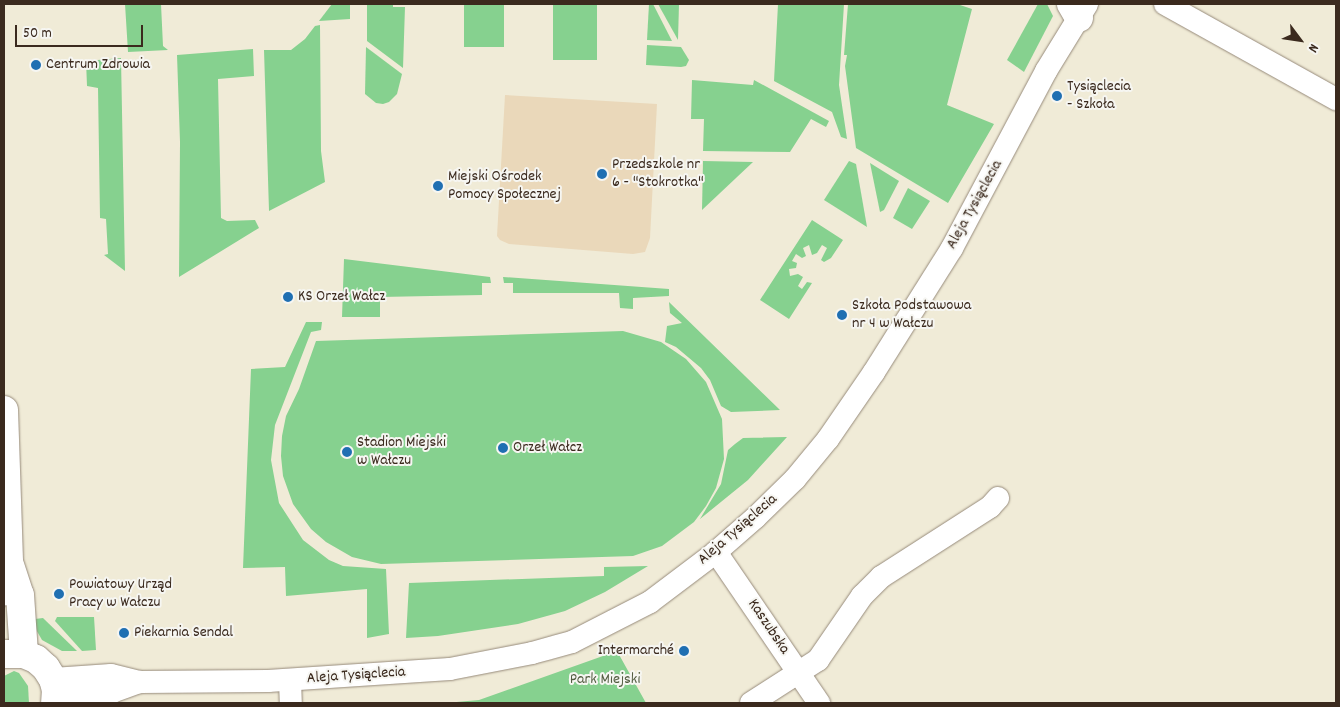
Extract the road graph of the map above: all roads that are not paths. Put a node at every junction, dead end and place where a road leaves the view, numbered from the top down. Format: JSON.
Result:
{"nodes":[{"id":1,"x":1165,"y":4,"type":"edge"},
{"id":2,"x":1079,"y":8,"type":"edge"},
{"id":3,"x":1336,"y":99,"type":"edge"},
{"id":4,"x":4,"y":410,"type":"edge"},
{"id":5,"x":998,"y":498,"type":"dead end"},
{"id":6,"x":716,"y":552,"type":"junction"},
{"id":7,"x":9,"y":564,"type":"junction"},
{"id":8,"x":4,"y":592,"type":"edge"},
{"id":9,"x":9,"y":652,"type":"edge"},
{"id":10,"x":799,"y":674,"type":"junction"},
{"id":11,"x":290,"y":680,"type":"junction"},
{"id":12,"x":55,"y":695,"type":"edge"},
{"id":13,"x":291,"y":703,"type":"edge"},
{"id":14,"x":751,"y":703,"type":"edge"},
{"id":15,"x":819,"y":703,"type":"edge"}],
"edges":[{"from":1,"to":3,"type":"street"},
{"from":2,"to":6,"type":"street","name":"Aleja Tysiąclecia"},
{"from":4,"to":7,"type":"main road"},
{"from":5,"to":10,"type":"street"},
{"from":6,"to":10,"type":"street","name":"Kaszubska"},
{"from":6,"to":11,"type":"street","name":"Aleja Tysiąclecia"},
{"from":7,"to":8,"type":"main road"},
{"from":7,"to":9,"type":"main road"},
{"from":9,"to":12,"type":"main road"},
{"from":10,"to":14,"type":"street"},
{"from":10,"to":15,"type":"street","name":"Kaszubska"},
{"from":11,"to":12,"type":"street","name":"Aleja Tysiąclecia"},
{"from":11,"to":13,"type":"street"}]}
